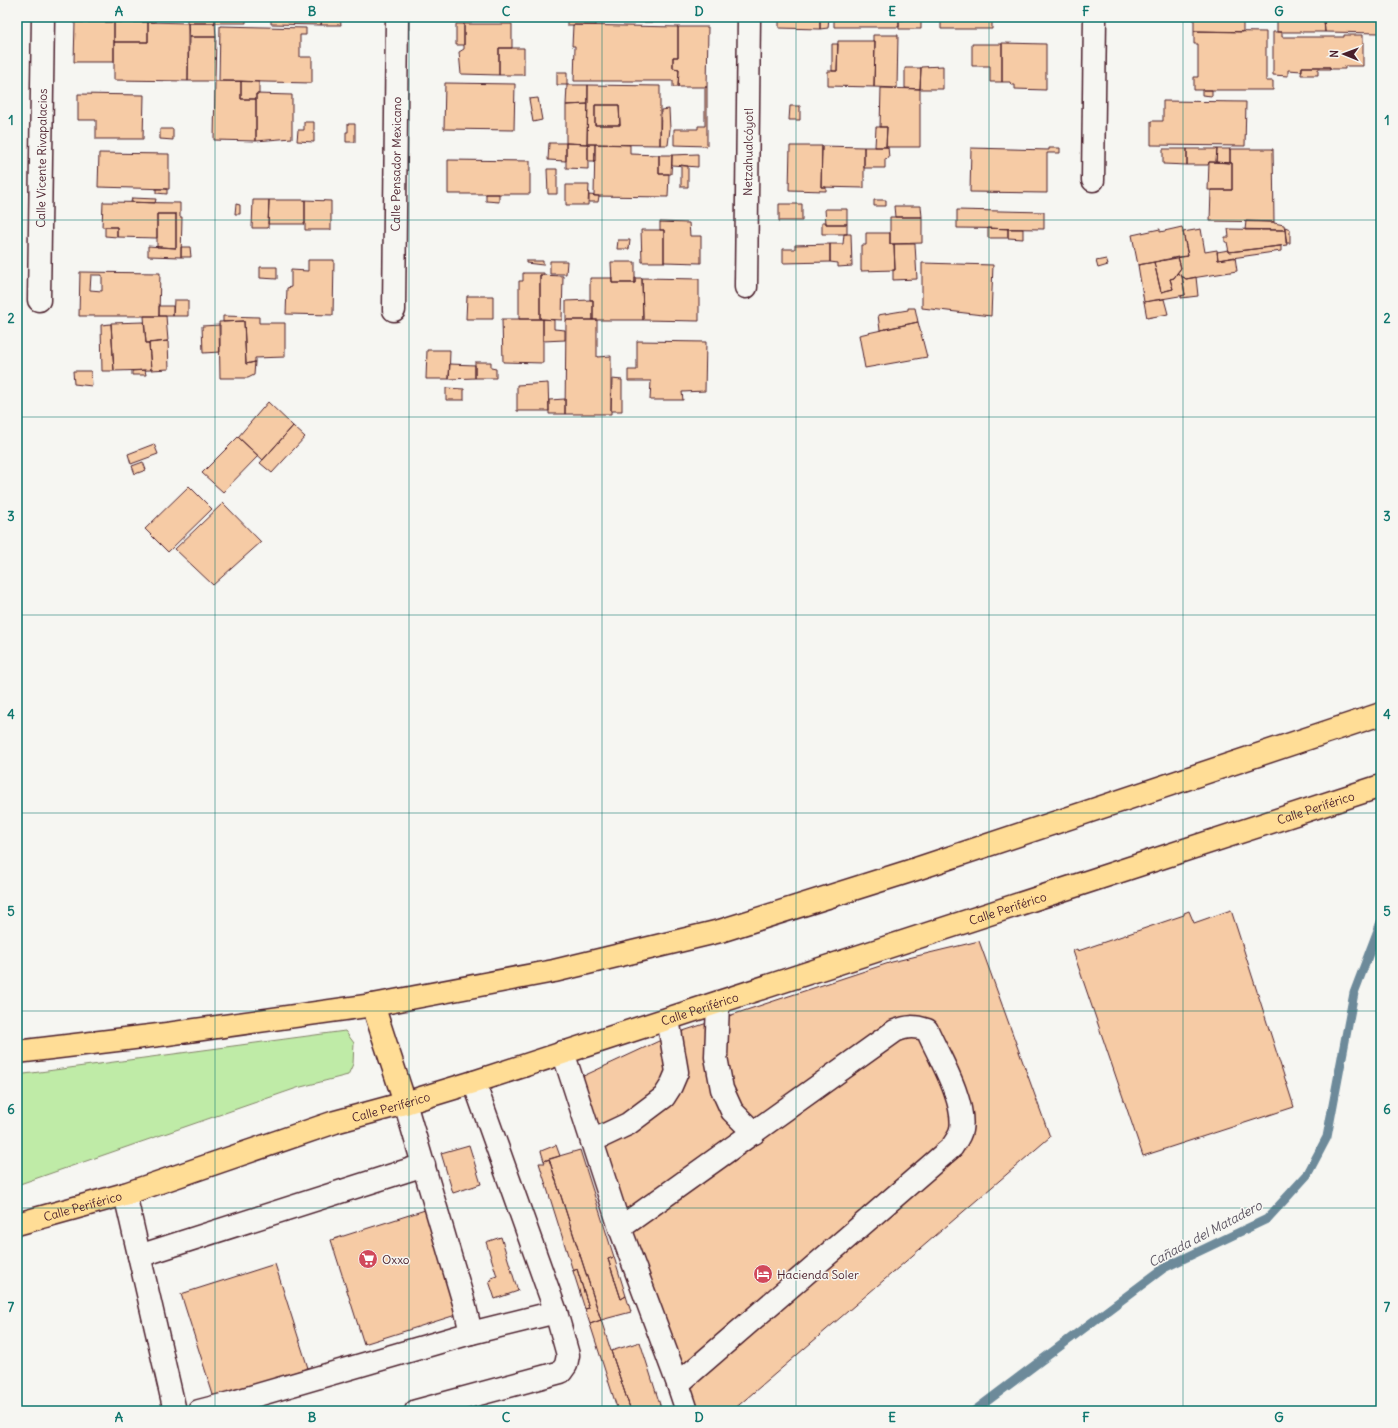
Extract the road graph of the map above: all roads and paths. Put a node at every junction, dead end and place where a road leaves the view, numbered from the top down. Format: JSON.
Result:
{"nodes":[{"id":1,"x":43,"y":17,"type":"edge"},
{"id":2,"x":397,"y":17,"type":"edge"},
{"id":3,"x":749,"y":17,"type":"edge"},
{"id":4,"x":1095,"y":17,"type":"edge"},
{"id":5,"x":1093,"y":180,"type":"dead end"},
{"id":6,"x":746,"y":287,"type":"dead end"},
{"id":7,"x":39,"y":300,"type":"dead end"},
{"id":8,"x":394,"y":310,"type":"dead end"},
{"id":9,"x":1381,"y":714,"type":"edge"},
{"id":10,"x":1381,"y":786,"type":"edge"},
{"id":11,"x":718,"y":1003,"type":"junction"},
{"id":12,"x":373,"y":1005,"type":"junction"},
{"id":13,"x":668,"y":1019,"type":"junction"},
{"id":14,"x":17,"y":1052,"type":"edge"},
{"id":15,"x":563,"y":1052,"type":"junction"},
{"id":16,"x":474,"y":1082,"type":"junction"},
{"id":17,"x":405,"y":1103,"type":"junction"},
{"id":18,"x":754,"y":1133,"type":"junction"},
{"id":19,"x":592,"y":1141,"type":"junction"},
{"id":20,"x":424,"y":1165,"type":"junction"},
{"id":21,"x":125,"y":1194,"type":"junction"},
{"id":22,"x":17,"y":1224,"type":"edge"},
{"id":23,"x":620,"y":1228,"type":"junction"},
{"id":24,"x":139,"y":1256,"type":"junction"},
{"id":25,"x":556,"y":1312,"type":"junction"},
{"id":26,"x":471,"y":1333,"type":"junction"},
{"id":27,"x":678,"y":1384,"type":"junction"},
{"id":28,"x":175,"y":1411,"type":"edge"},
{"id":29,"x":199,"y":1411,"type":"edge"},
{"id":30,"x":416,"y":1411,"type":"edge"},
{"id":31,"x":687,"y":1411,"type":"edge"}],
"edges":[{"from":1,"to":7,"type":"street","name":"Calle Vicente Rivapalacios"},
{"from":2,"to":8,"type":"street","name":"Calle Pensador Mexicano"},
{"from":3,"to":6,"type":"street","name":"Netzahualcóyotl"},
{"from":4,"to":5,"type":"street"},
{"from":9,"to":12,"type":"highway"},
{"from":10,"to":11,"type":"highway","name":"Calle Periférico"},
{"from":11,"to":13,"type":"highway","name":"Calle Periférico"},
{"from":11,"to":18,"type":"street"},
{"from":12,"to":14,"type":"highway"},
{"from":12,"to":17,"type":"highway"},
{"from":13,"to":15,"type":"highway","name":"Calle Periférico"},
{"from":13,"to":19,"type":"street"},
{"from":15,"to":16,"type":"highway","name":"Calle Periférico"},
{"from":15,"to":19,"type":"street"},
{"from":16,"to":17,"type":"highway","name":"Calle Periférico"},
{"from":16,"to":25,"type":"street"},
{"from":17,"to":20,"type":"street"},
{"from":17,"to":21,"type":"highway","name":"Calle Periférico"},
{"from":18,"to":23,"type":"street"},
{"from":18,"to":27,"type":"street"},
{"from":19,"to":23,"type":"street"},
{"from":20,"to":24,"type":"street"},
{"from":20,"to":26,"type":"street"},
{"from":21,"to":22,"type":"highway","name":"Calle Periférico"},
{"from":21,"to":24,"type":"street"},
{"from":23,"to":27,"type":"street"},
{"from":24,"to":28,"type":"street"},
{"from":25,"to":26,"type":"street"},
{"from":25,"to":30,"type":"street"},
{"from":26,"to":29,"type":"street"},
{"from":27,"to":31,"type":"street"}]}
